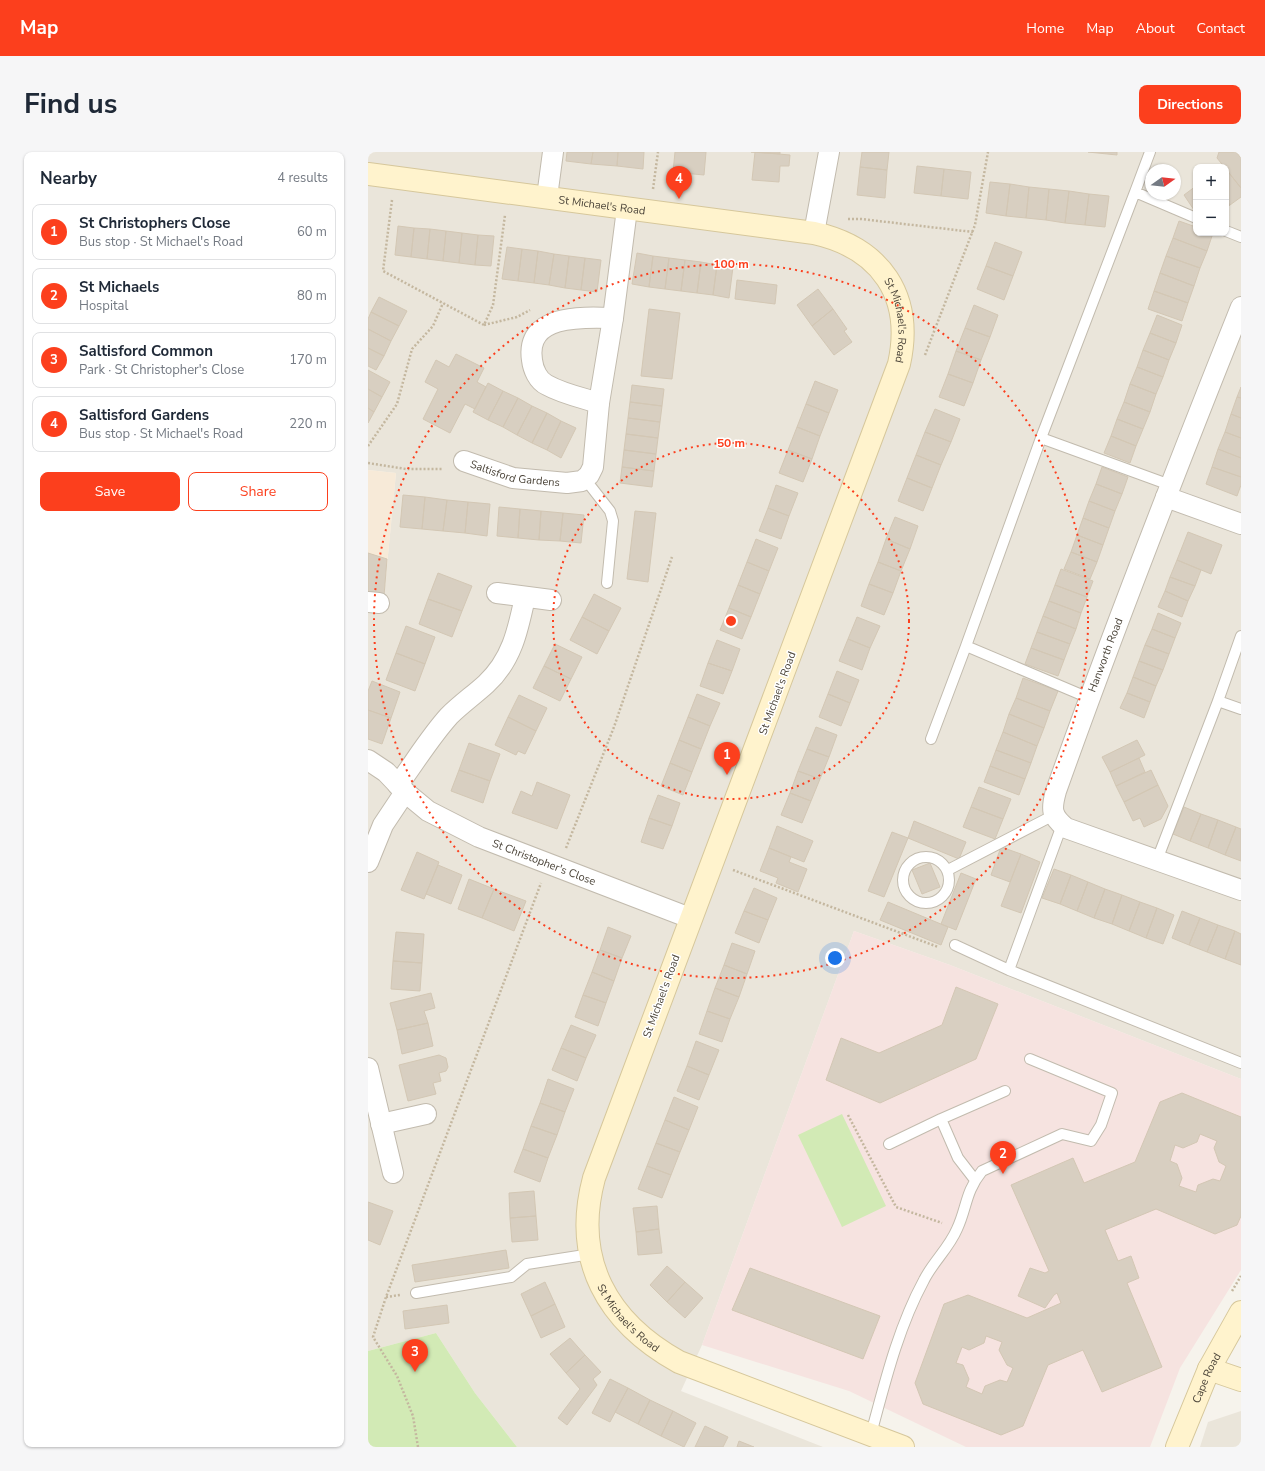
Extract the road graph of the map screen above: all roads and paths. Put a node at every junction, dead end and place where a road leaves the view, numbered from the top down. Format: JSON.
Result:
{"nodes":[{"id":1,"x":552,"y":152,"type":"edge"},
{"id":2,"x":658,"y":152,"type":"edge"},
{"id":3,"x":829,"y":152,"type":"edge"},
{"id":4,"x":988,"y":152,"type":"edge"},
{"id":5,"x":1150,"y":152,"type":"edge"},
{"id":6,"x":368,"y":174,"type":"edge"},
{"id":7,"x":393,"y":178,"type":"junction"},
{"id":8,"x":1136,"y":192,"type":"junction"},
{"id":9,"x":509,"y":193,"type":"junction"},
{"id":10,"x":653,"y":193,"type":"dead end"},
{"id":11,"x":547,"y":197,"type":"junction"},
{"id":12,"x":628,"y":209,"type":"junction"},
{"id":13,"x":1193,"y":217,"type":"edge"},
{"id":14,"x":844,"y":219,"type":"dead end"},
{"id":15,"x":973,"y":232,"type":"junction"},
{"id":16,"x":1229,"y":232,"type":"edge"},
{"id":17,"x":814,"y":233,"type":"junction"},
{"id":18,"x":1241,"y":237,"type":"edge"},
{"id":19,"x":443,"y":303,"type":"junction"},
{"id":20,"x":1241,"y":307,"type":"edge"},
{"id":21,"x":613,"y":318,"type":"junction"},
{"id":22,"x":923,"y":361,"type":"dead end"},
{"id":23,"x":599,"y":403,"type":"junction"},
{"id":24,"x":1041,"y":438,"type":"junction"},
{"id":25,"x":368,"y":446,"type":"edge"},
{"id":26,"x":464,"y":461,"type":"joint"},
{"id":27,"x":368,"y":463,"type":"edge"},
{"id":28,"x":585,"y":479,"type":"junction"},
{"id":29,"x":1168,"y":491,"type":"junction"},
{"id":30,"x":1241,"y":524,"type":"edge"},
{"id":31,"x":672,"y":557,"type":"dead end"},
{"id":32,"x":607,"y":583,"type":"dead end"},
{"id":33,"x":497,"y":593,"type":"dead end"},
{"id":34,"x":525,"y":596,"type":"junction"},
{"id":35,"x":551,"y":600,"type":"dead end"},
{"id":36,"x":1241,"y":636,"type":"edge"},
{"id":37,"x":966,"y":646,"type":"junction"},
{"id":38,"x":1089,"y":698,"type":"junction"},
{"id":39,"x":1218,"y":701,"type":"junction"},
{"id":40,"x":1241,"y":709,"type":"edge"},
{"id":41,"x":931,"y":739,"type":"dead end"},
{"id":42,"x":368,"y":760,"type":"edge"},
{"id":43,"x":402,"y":788,"type":"junction"},
{"id":44,"x":1058,"y":820,"type":"junction"},
{"id":45,"x":1157,"y":860,"type":"junction"},
{"id":46,"x":368,"y":862,"type":"edge"},
{"id":47,"x":553,"y":866,"type":"junction"},
{"id":48,"x":948,"y":870,"type":"junction"},
{"id":49,"x":1241,"y":890,"type":"edge"},
{"id":50,"x":690,"y":918,"type":"junction"},
{"id":51,"x":955,"y":945,"type":"dead end"},
{"id":52,"x":1009,"y":970,"type":"junction"},
{"id":53,"x":1030,"y":1059,"type":"dead end"},
{"id":54,"x":1241,"y":1063,"type":"edge"},
{"id":55,"x":368,"y":1068,"type":"edge"},
{"id":56,"x":1005,"y":1091,"type":"dead end"},
{"id":57,"x":426,"y":1114,"type":"dead end"},
{"id":58,"x":848,"y":1115,"type":"dead end"},
{"id":59,"x":941,"y":1119,"type":"junction"},
{"id":60,"x":381,"y":1124,"type":"junction"},
{"id":61,"x":889,"y":1144,"type":"dead end"},
{"id":62,"x":393,"y":1173,"type":"dead end"},
{"id":63,"x":975,"y":1180,"type":"junction"},
{"id":64,"x":958,"y":1228,"type":"junction"},
{"id":65,"x":591,"y":1254,"type":"junction"},
{"id":66,"x":416,"y":1294,"type":"dead end"},
{"id":67,"x":1241,"y":1312,"type":"edge"},
{"id":68,"x":1209,"y":1369,"type":"junction"},
{"id":69,"x":1241,"y":1380,"type":"edge"},
{"id":70,"x":871,"y":1434,"type":"junction"},
{"id":71,"x":418,"y":1447,"type":"edge"},
{"id":72,"x":903,"y":1447,"type":"edge"},
{"id":73,"x":1177,"y":1447,"type":"edge"}],
"edges":[{"from":1,"to":11,"type":"street"},
{"from":2,"to":10,"type":"path"},
{"from":3,"to":17,"type":"street"},
{"from":4,"to":15,"type":"path"},
{"from":5,"to":8,"type":"lane"},
{"from":6,"to":7,"type":"street","name":"St Michael's Road"},
{"from":7,"to":9,"type":"street","name":"St Michael's Road"},
{"from":7,"to":19,"type":"path"},
{"from":8,"to":13,"type":"lane"},
{"from":8,"to":24,"type":"lane"},
{"from":9,"to":11,"type":"street","name":"St Michael's Road"},
{"from":9,"to":19,"type":"path"},
{"from":11,"to":12,"type":"street","name":"St Michael's Road"},
{"from":12,"to":17,"type":"street","name":"St Michael's Road"},
{"from":12,"to":21,"type":"street"},
{"from":14,"to":15,"type":"path"},
{"from":15,"to":22,"type":"path"},
{"from":16,"to":18,"type":"lane"},
{"from":17,"to":50,"type":"street","name":"St Michael's Road"},
{"from":19,"to":25,"type":"path"},
{"from":20,"to":29,"type":"street","name":"Hanworth Road"},
{"from":21,"to":23,"type":"street"},
{"from":21,"to":23,"type":"street"},
{"from":23,"to":28,"type":"street"},
{"from":24,"to":29,"type":"lane"},
{"from":24,"to":37,"type":"lane"},
{"from":26,"to":27,"type":"path"},
{"from":26,"to":28,"type":"street","name":"Saltisford Gardens"},
{"from":28,"to":32,"type":"lane"},
{"from":29,"to":30,"type":"street"},
{"from":29,"to":38,"type":"street","name":"Hanworth Road"},
{"from":31,"to":47,"type":"path"},
{"from":33,"to":34,"type":"street"},
{"from":34,"to":35,"type":"street"},
{"from":34,"to":43,"type":"street"},
{"from":36,"to":39,"type":"lane"},
{"from":37,"to":38,"type":"lane"},
{"from":37,"to":41,"type":"lane"},
{"from":38,"to":44,"type":"street","name":"Hanworth Road"},
{"from":39,"to":40,"type":"lane"},
{"from":39,"to":45,"type":"lane"},
{"from":42,"to":43,"type":"street","name":"St Christopher's Close"},
{"from":43,"to":46,"type":"street"},
{"from":43,"to":47,"type":"street","name":"St Christopher's Close"},
{"from":44,"to":45,"type":"street"},
{"from":44,"to":48,"type":"lane"},
{"from":44,"to":52,"type":"lane"},
{"from":45,"to":49,"type":"street"},
{"from":47,"to":50,"type":"street","name":"St Christopher's Close"},
{"from":47,"to":71,"type":"path"},
{"from":48,"to":48,"type":"lane"},
{"from":50,"to":65,"type":"street","name":"St Michael's Road"},
{"from":51,"to":52,"type":"lane"},
{"from":52,"to":54,"type":"lane"},
{"from":53,"to":63,"type":"lane"},
{"from":55,"to":60,"type":"street"},
{"from":56,"to":59,"type":"lane"},
{"from":57,"to":60,"type":"street"},
{"from":58,"to":64,"type":"path"},
{"from":59,"to":61,"type":"lane"},
{"from":59,"to":63,"type":"lane"},
{"from":60,"to":62,"type":"street"},
{"from":63,"to":64,"type":"lane"},
{"from":64,"to":70,"type":"lane"},
{"from":65,"to":66,"type":"lane"},
{"from":65,"to":70,"type":"street","name":"St Michael's Road"},
{"from":67,"to":68,"type":"street","name":"Cape Road"},
{"from":68,"to":69,"type":"street"},
{"from":68,"to":73,"type":"street","name":"Cape Road"},
{"from":70,"to":72,"type":"street","name":"St Michael's Road"}]}
